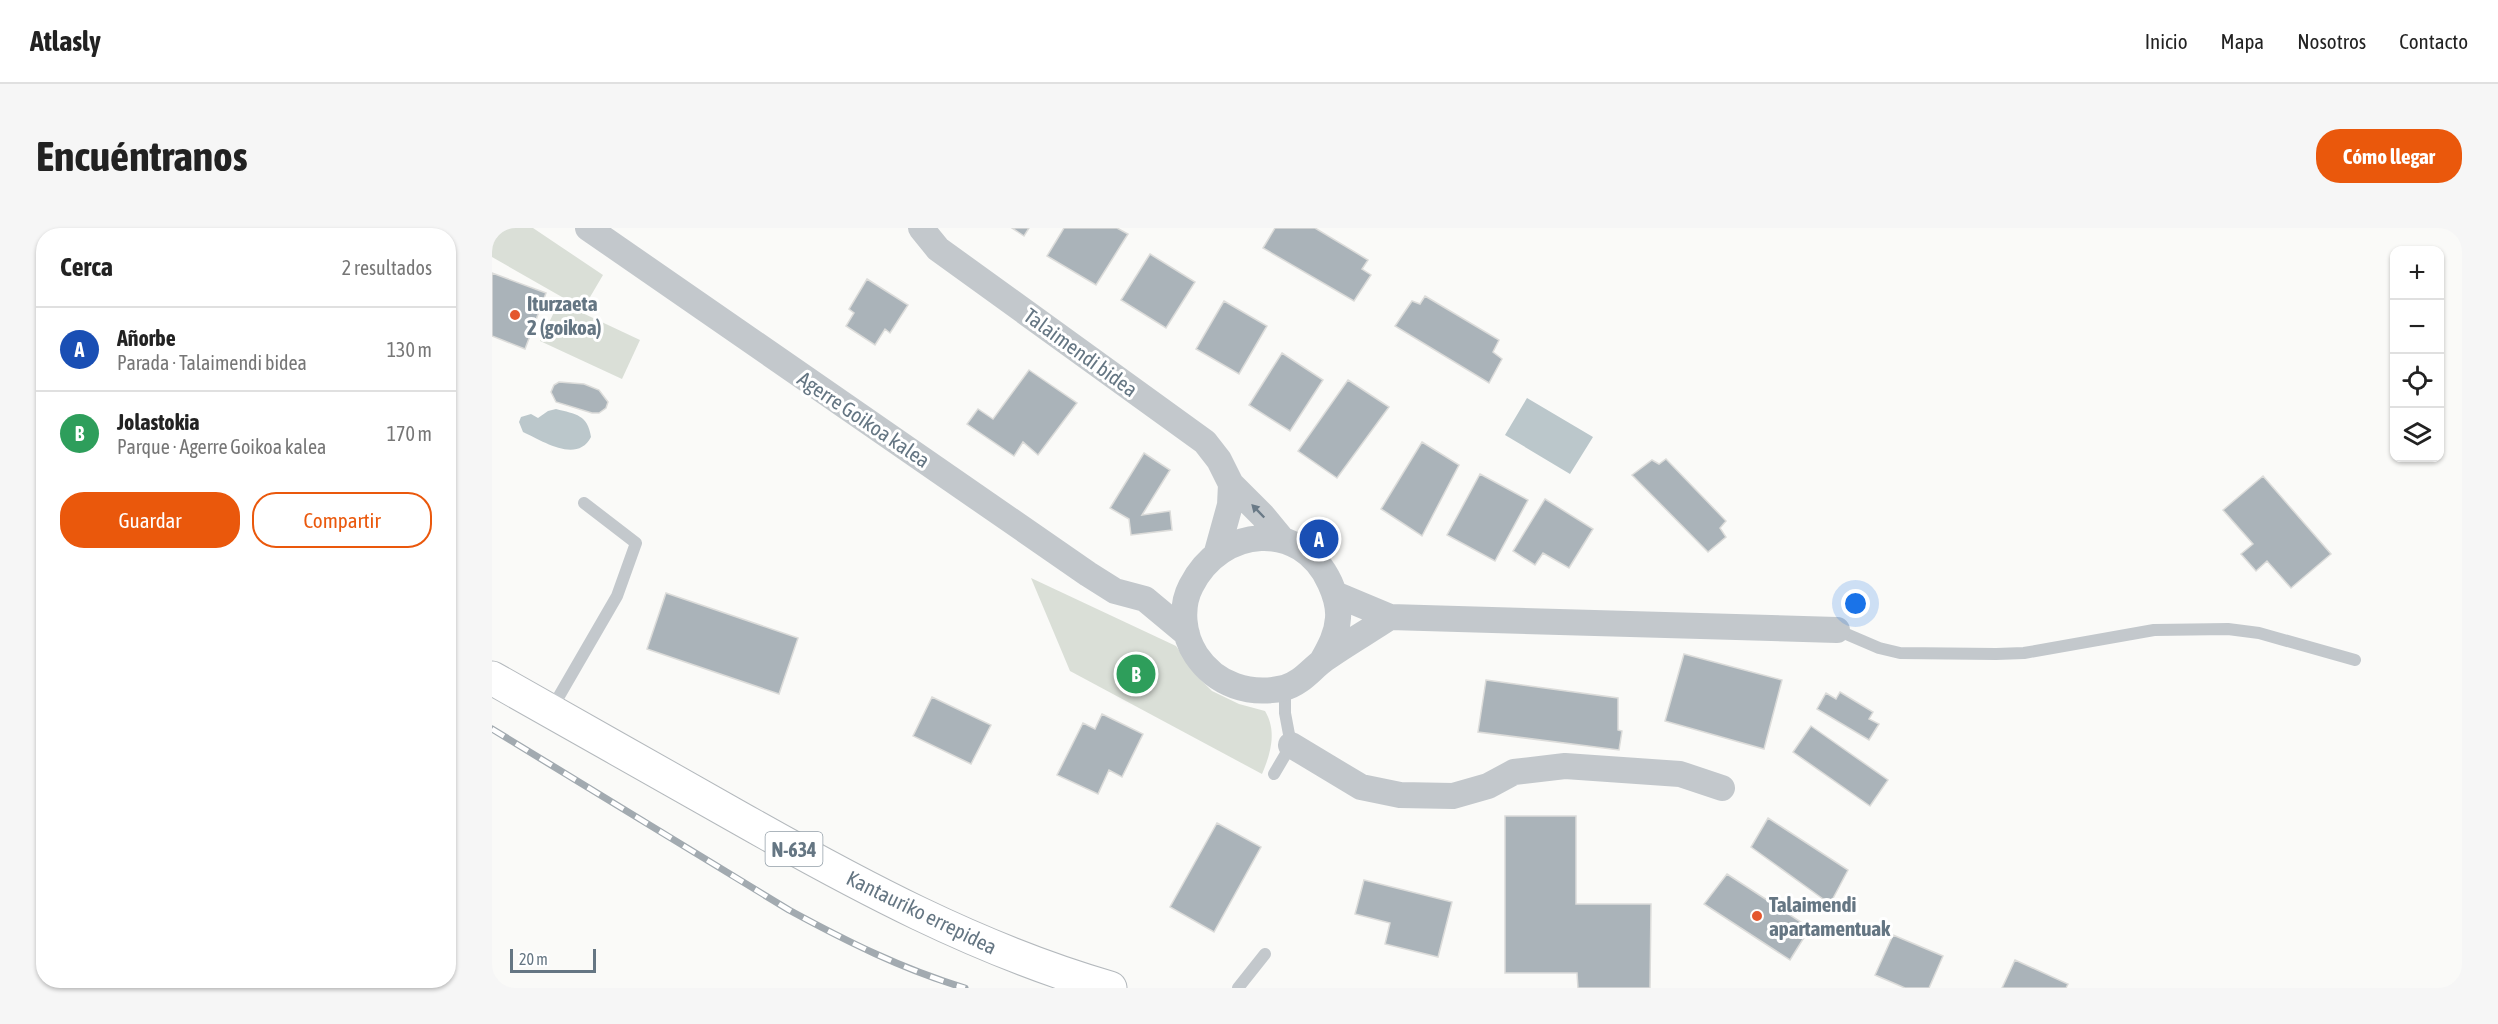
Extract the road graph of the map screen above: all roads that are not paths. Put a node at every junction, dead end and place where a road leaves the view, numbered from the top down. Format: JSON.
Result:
{"nodes":[{"id":1,"x":588,"y":228,"type":"edge"},
{"id":2,"x":921,"y":228,"type":"edge"},
{"id":3,"x":1231,"y":484,"type":"junction"},
{"id":4,"x":584,"y":503,"type":"dead end"},
{"id":5,"x":1281,"y":539,"type":"junction"},
{"id":6,"x":1217,"y":552,"type":"junction"},
{"id":7,"x":1193,"y":581,"type":"junction"},
{"id":8,"x":1335,"y":594,"type":"junction"},
{"id":9,"x":1145,"y":598,"type":"junction"},
{"id":10,"x":1390,"y":617,"type":"junction"},
{"id":11,"x":1837,"y":630,"type":"joint"},
{"id":12,"x":1187,"y":634,"type":"junction"},
{"id":13,"x":2355,"y":660,"type":"dead end"},
{"id":14,"x":1322,"y":661,"type":"junction"},
{"id":15,"x":492,"y":678,"type":"edge"},
{"id":16,"x":1285,"y":688,"type":"junction"},
{"id":17,"x":551,"y":711,"type":"junction"},
{"id":18,"x":1291,"y":745,"type":"junction"},
{"id":19,"x":1274,"y":774,"type":"dead end"},
{"id":20,"x":1722,"y":788,"type":"dead end"},
{"id":21,"x":1265,"y":954,"type":"dead end"},
{"id":22,"x":1110,"y":988,"type":"edge"},
{"id":23,"x":1238,"y":988,"type":"edge"}],
"edges":[{"from":1,"to":9,"type":"street","name":"Agerre Goikoa kalea"},
{"from":2,"to":3,"type":"street","name":"Talaimendi bidea"},
{"from":5,"to":3,"type":"street","name":"Talaimendi bidea","one_way":true},
{"from":3,"to":6,"type":"street"},
{"from":4,"to":17,"type":"lane"},
{"from":5,"to":6,"type":"street"},
{"from":5,"to":8,"type":"street"},
{"from":6,"to":7,"type":"street"},
{"from":7,"to":9,"type":"street"},
{"from":7,"to":12,"type":"street"},
{"from":8,"to":10,"type":"street"},
{"from":8,"to":14,"type":"street"},
{"from":9,"to":12,"type":"street","name":"Agerre Goikoa kalea"},
{"from":10,"to":11,"type":"street"},
{"from":10,"to":14,"type":"street"},
{"from":11,"to":13,"type":"lane"},
{"from":12,"to":16,"type":"street"},
{"from":14,"to":16,"type":"street"},
{"from":15,"to":17,"type":"highway","name":"Kantauriko errepidea","number":"N-634"},
{"from":16,"to":18,"type":"lane"},
{"from":17,"to":22,"type":"highway","name":"Kantauriko errepidea","number":"N-634"},
{"from":18,"to":19,"type":"lane"},
{"from":18,"to":20,"type":"street"},
{"from":21,"to":23,"type":"lane"}]}
